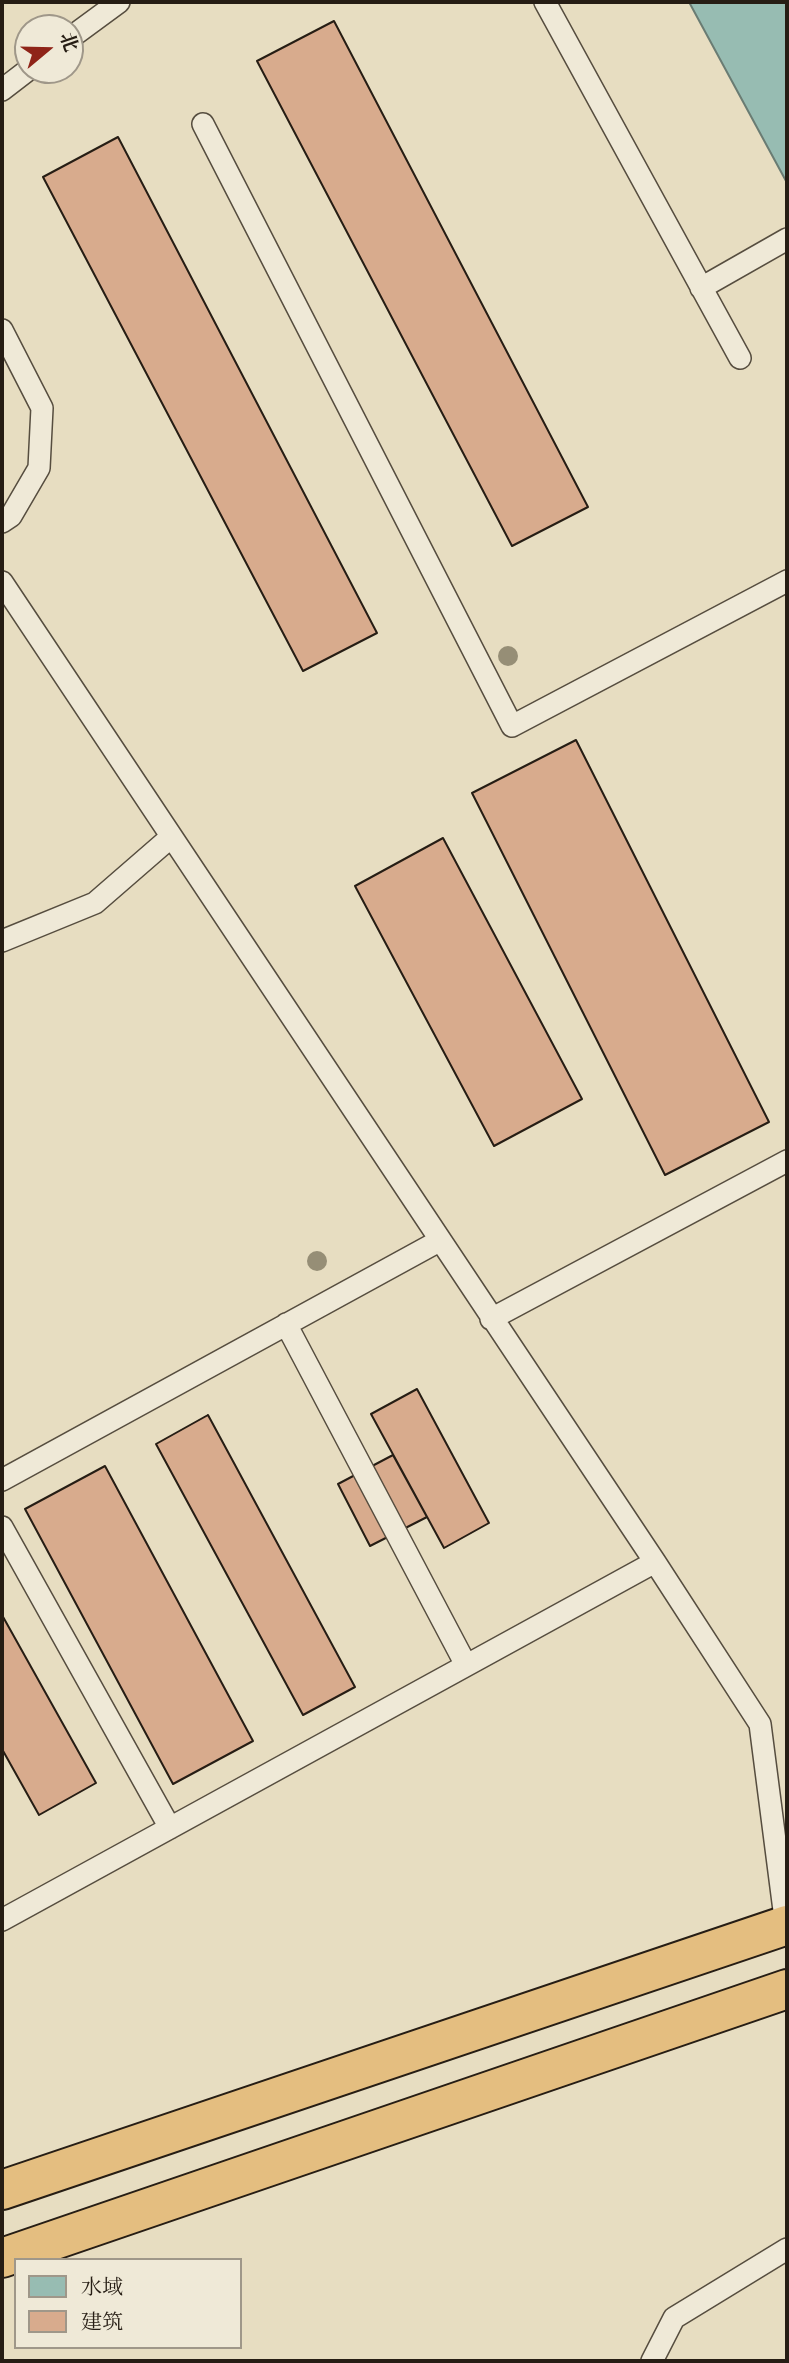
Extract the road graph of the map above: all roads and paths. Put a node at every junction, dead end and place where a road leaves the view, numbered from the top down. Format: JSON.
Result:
{"nodes":[{"id":1,"x":119,"y":2,"type":"edge"},
{"id":2,"x":545,"y":2,"type":"edge"},
{"id":3,"x":84,"y":28,"type":"edge"},
{"id":4,"x":203,"y":124,"type":"dead end"},
{"id":5,"x":787,"y":239,"type":"edge"},
{"id":6,"x":701,"y":288,"type":"junction"},
{"id":7,"x":2,"y":330,"type":"edge"},
{"id":8,"x":740,"y":358,"type":"dead end"},
{"id":9,"x":2,"y":522,"type":"edge"},
{"id":10,"x":787,"y":581,"type":"edge"},
{"id":11,"x":2,"y":582,"type":"edge"},
{"id":12,"x":171,"y":837,"type":"junction"},
{"id":13,"x":2,"y":941,"type":"edge"},
{"id":14,"x":787,"y":1161,"type":"edge"},
{"id":15,"x":439,"y":1241,"type":"junction"},
{"id":16,"x":491,"y":1319,"type":"junction"},
{"id":17,"x":286,"y":1324,"type":"junction"},
{"id":18,"x":2,"y":1480,"type":"edge"},
{"id":19,"x":2,"y":1527,"type":"edge"},
{"id":20,"x":654,"y":1562,"type":"junction"},
{"id":21,"x":466,"y":1665,"type":"junction"},
{"id":22,"x":170,"y":1828,"type":"junction"},
{"id":23,"x":2,"y":1920,"type":"edge"},
{"id":24,"x":786,"y":1926,"type":"edge"},
{"id":25,"x":787,"y":1989,"type":"edge"},
{"id":26,"x":2,"y":2190,"type":"edge"},
{"id":27,"x":787,"y":2249,"type":"edge"},
{"id":28,"x":2,"y":2258,"type":"edge"},
{"id":29,"x":652,"y":2361,"type":"edge"}],
"edges":[{"from":1,"to":3,"type":"lane"},
{"from":2,"to":6,"type":"lane"},
{"from":4,"to":10,"type":"lane"},
{"from":5,"to":6,"type":"lane"},
{"from":6,"to":8,"type":"lane"},
{"from":7,"to":9,"type":"lane"},
{"from":11,"to":12,"type":"lane"},
{"from":12,"to":13,"type":"lane"},
{"from":12,"to":15,"type":"lane"},
{"from":14,"to":16,"type":"lane"},
{"from":15,"to":16,"type":"lane"},
{"from":15,"to":17,"type":"lane"},
{"from":16,"to":20,"type":"lane"},
{"from":17,"to":18,"type":"lane"},
{"from":17,"to":21,"type":"lane"},
{"from":19,"to":22,"type":"lane"},
{"from":20,"to":21,"type":"lane"},
{"from":20,"to":24,"type":"lane"},
{"from":21,"to":22,"type":"lane"},
{"from":22,"to":23,"type":"lane"},
{"from":24,"to":26,"type":"highway"},
{"from":25,"to":28,"type":"highway"},
{"from":27,"to":29,"type":"lane"}]}
